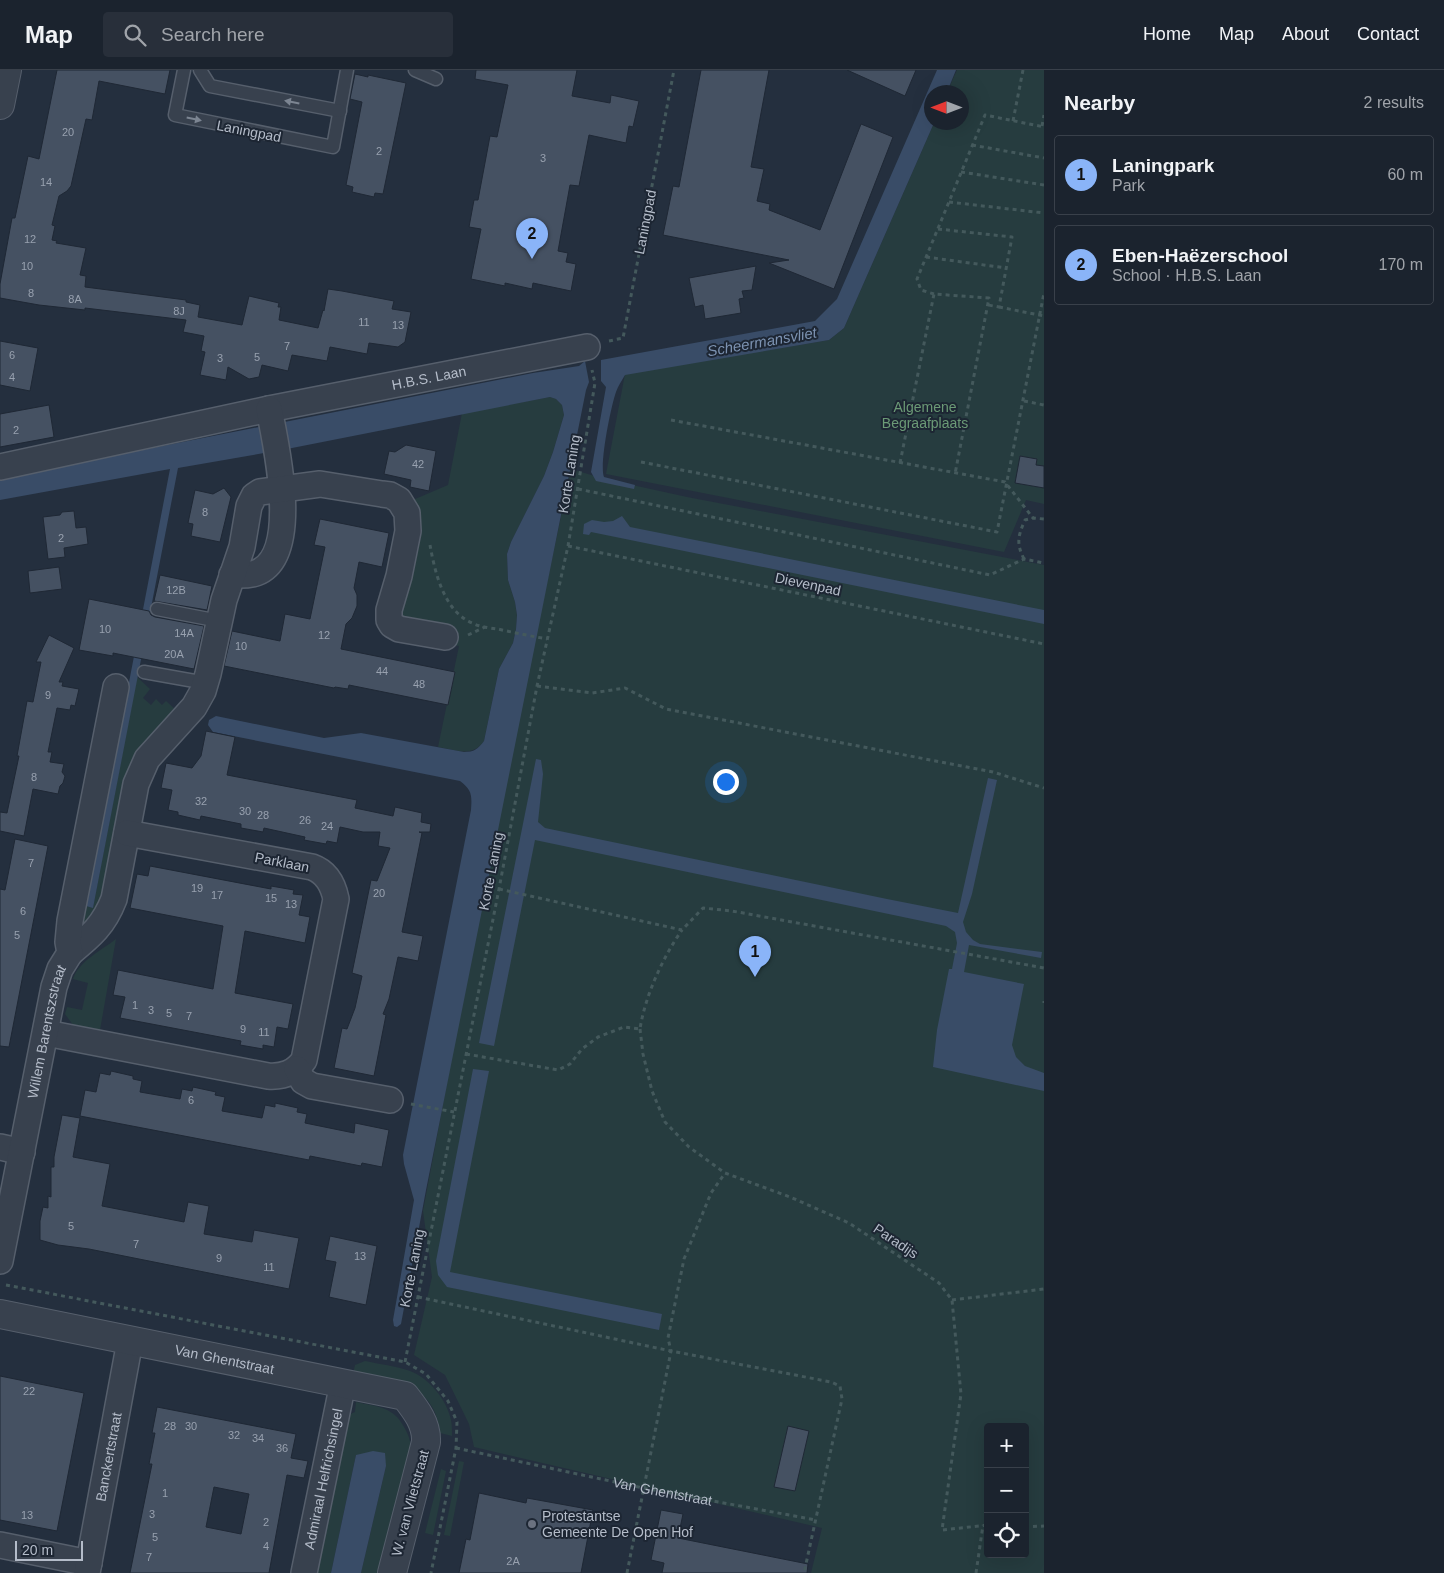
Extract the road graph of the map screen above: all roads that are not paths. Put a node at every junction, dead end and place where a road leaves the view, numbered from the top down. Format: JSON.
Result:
{"nodes":[{"id":1,"x":7,"y":70,"type":"edge"},
{"id":2,"x":184,"y":70,"type":"edge"},
{"id":3,"x":200,"y":70,"type":"edge"},
{"id":4,"x":348,"y":70,"type":"edge"},
{"id":5,"x":415,"y":70,"type":"edge"},
{"id":6,"x":436,"y":79,"type":"dead end"},
{"id":7,"x":0,"y":105,"type":"edge"},
{"id":8,"x":340,"y":112,"type":"junction"},
{"id":9,"x":587,"y":347,"type":"road end"},
{"id":10,"x":270,"y":414,"type":"junction"},
{"id":11,"x":0,"y":467,"type":"edge"},
{"id":12,"x":282,"y":490,"type":"junction"},
{"id":13,"x":232,"y":575,"type":"junction"},
{"id":14,"x":157,"y":609,"type":"dead end"},
{"id":15,"x":219,"y":621,"type":"junction"},
{"id":16,"x":445,"y":637,"type":"dead end"},
{"id":17,"x":144,"y":672,"type":"dead end"},
{"id":18,"x":206,"y":683,"type":"junction"},
{"id":19,"x":116,"y":687,"type":"dead end"},
{"id":20,"x":127,"y":833,"type":"junction"},
{"id":21,"x":70,"y":953,"type":"junction"},
{"id":22,"x":46,"y":1033,"type":"junction"},
{"id":23,"x":297,"y":1069,"type":"junction"},
{"id":24,"x":397,"y":1101,"type":"road end"},
{"id":25,"x":11,"y":1149,"type":"edge"},
{"id":26,"x":0,"y":1261,"type":"edge"},
{"id":27,"x":0,"y":1314,"type":"edge"},
{"id":28,"x":130,"y":1341,"type":"junction"},
{"id":29,"x":343,"y":1384,"type":"junction"},
{"id":30,"x":426,"y":1434,"type":"joint"},
{"id":31,"x":0,"y":1545,"type":"edge"},
{"id":32,"x":88,"y":1568,"type":"edge"},
{"id":33,"x":304,"y":1573,"type":"edge"},
{"id":34,"x":392,"y":1573,"type":"edge"}],
"edges":[{"from":1,"to":7,"type":"street"},
{"from":2,"to":8,"type":"lane","name":"Laningpad","one_way":true},
{"from":8,"to":3,"type":"lane","one_way":true},
{"from":4,"to":8,"type":"lane","name":"Laningpad"},
{"from":5,"to":6,"type":"lane"},
{"from":9,"to":10,"type":"street","name":"H.B.S. Laan"},
{"from":10,"to":11,"type":"street","name":"H.B.S. Laan"},
{"from":10,"to":12,"type":"street"},
{"from":12,"to":13,"type":"street"},
{"from":12,"to":13,"type":"street"},
{"from":12,"to":16,"type":"street"},
{"from":13,"to":15,"type":"street"},
{"from":14,"to":15,"type":"lane"},
{"from":15,"to":18,"type":"street"},
{"from":17,"to":18,"type":"lane"},
{"from":18,"to":20,"type":"street"},
{"from":19,"to":21,"type":"street","name":"Willem Barentszstraat"},
{"from":20,"to":21,"type":"street"},
{"from":20,"to":23,"type":"street","name":"Parklaan"},
{"from":21,"to":22,"type":"street","name":"Willem Barentszstraat"},
{"from":22,"to":23,"type":"street"},
{"from":22,"to":25,"type":"street","name":"Willem Barentszstraat"},
{"from":23,"to":24,"type":"street"},
{"from":25,"to":26,"type":"street","name":"Willem Barentszstraat"},
{"from":27,"to":28,"type":"street","name":"Van Ghentstraat"},
{"from":28,"to":29,"type":"street","name":"Van Ghentstraat"},
{"from":28,"to":32,"type":"street","name":"Banckertstraat"},
{"from":29,"to":30,"type":"street","name":"Van Ghentstraat"},
{"from":29,"to":33,"type":"street","name":"Admiraal Helfrichsingel"},
{"from":30,"to":34,"type":"street","name":"W. van Vlietstraat"},
{"from":31,"to":32,"type":"street"}]}
